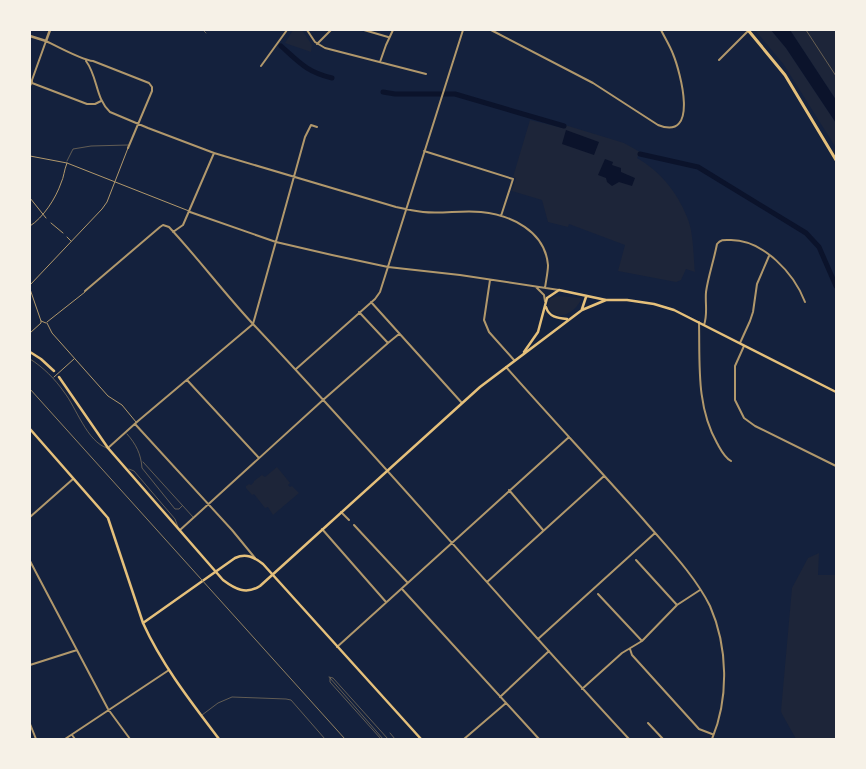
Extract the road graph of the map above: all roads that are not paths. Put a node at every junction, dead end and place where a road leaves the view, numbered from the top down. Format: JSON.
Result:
{"nodes":[{"id":1,"x":50,"y":30,"type":"edge"},
{"id":2,"x":203,"y":30,"type":"edge"},
{"id":3,"x":287,"y":30,"type":"edge"},
{"id":4,"x":307,"y":30,"type":"edge"},
{"id":5,"x":332,"y":30,"type":"edge"},
{"id":6,"x":364,"y":30,"type":"edge"},
{"id":7,"x":393,"y":30,"type":"edge"},
{"id":8,"x":464,"y":30,"type":"edge"},
{"id":9,"x":491,"y":30,"type":"edge"},
{"id":10,"x":660,"y":30,"type":"edge"},
{"id":11,"x":748,"y":30,"type":"edge"},
{"id":12,"x":806,"y":30,"type":"edge"},
{"id":13,"x":206,"y":33,"type":"dead end"},
{"id":14,"x":30,"y":36,"type":"edge"},
{"id":15,"x":389,"y":37,"type":"junction"},
{"id":16,"x":46,"y":41,"type":"junction"},
{"id":17,"x":317,"y":44,"type":"junction"},
{"id":18,"x":719,"y":60,"type":"dead end"},
{"id":19,"x":86,"y":61,"type":"junction"},
{"id":20,"x":380,"y":62,"type":"junction"},
{"id":21,"x":261,"y":66,"type":"dead end"},
{"id":22,"x":426,"y":74,"type":"dead end"},
{"id":23,"x":836,"y":76,"type":"edge"},
{"id":24,"x":31,"y":83,"type":"edge"},
{"id":25,"x":30,"y":87,"type":"edge"},
{"id":26,"x":101,"y":101,"type":"junction"},
{"id":27,"x":138,"y":125,"type":"junction"},
{"id":28,"x":317,"y":127,"type":"dead end"},
{"id":29,"x":129,"y":146,"type":"junction"},
{"id":30,"x":424,"y":151,"type":"junction"},
{"id":31,"x":214,"y":152,"type":"junction"},
{"id":32,"x":30,"y":156,"type":"edge"},
{"id":33,"x":836,"y":160,"type":"edge"},
{"id":34,"x":67,"y":163,"type":"junction"},
{"id":35,"x":294,"y":176,"type":"junction"},
{"id":36,"x":115,"y":181,"type":"junction"},
{"id":37,"x":30,"y":198,"type":"edge"},
{"id":38,"x":406,"y":209,"type":"junction"},
{"id":39,"x":190,"y":212,"type":"junction"},
{"id":40,"x":42,"y":214,"type":"junction"},
{"id":41,"x":501,"y":216,"type":"junction"},
{"id":42,"x":46,"y":218,"type":"dead end"},
{"id":43,"x":52,"y":223,"type":"dead end"},
{"id":44,"x":30,"y":226,"type":"edge"},
{"id":45,"x":173,"y":232,"type":"junction"},
{"id":46,"x":63,"y":233,"type":"dead end"},
{"id":47,"x":67,"y":238,"type":"dead end"},
{"id":48,"x":71,"y":241,"type":"junction"},
{"id":49,"x":276,"y":242,"type":"junction"},
{"id":50,"x":769,"y":255,"type":"junction"},
{"id":51,"x":388,"y":267,"type":"junction"},
{"id":52,"x":490,"y":280,"type":"junction"},
{"id":53,"x":30,"y":285,"type":"edge"},
{"id":54,"x":536,"y":287,"type":"junction"},
{"id":55,"x":545,"y":288,"type":"junction"},
{"id":56,"x":30,"y":289,"type":"edge"},
{"id":57,"x":559,"y":290,"type":"junction"},
{"id":58,"x":85,"y":291,"type":"joint"},
{"id":59,"x":586,"y":296,"type":"junction"},
{"id":60,"x":606,"y":300,"type":"junction"},
{"id":61,"x":372,"y":302,"type":"junction"},
{"id":62,"x":804,"y":302,"type":"dead end"},
{"id":63,"x":545,"y":303,"type":"junction"},
{"id":64,"x":582,"y":310,"type":"junction"},
{"id":65,"x":359,"y":312,"type":"junction"},
{"id":66,"x":568,"y":319,"type":"junction"},
{"id":67,"x":41,"y":321,"type":"junction"},
{"id":68,"x":699,"y":322,"type":"junction"},
{"id":69,"x":47,"y":323,"type":"junction"},
{"id":70,"x":253,"y":324,"type":"junction"},
{"id":71,"x":704,"y":325,"type":"junction"},
{"id":72,"x":30,"y":332,"type":"edge"},
{"id":73,"x":399,"y":334,"type":"junction"},
{"id":74,"x":388,"y":343,"type":"junction"},
{"id":75,"x":740,"y":343,"type":"junction"},
{"id":76,"x":744,"y":345,"type":"junction"},
{"id":77,"x":30,"y":352,"type":"edge"},
{"id":78,"x":523,"y":353,"type":"junction"},
{"id":79,"x":74,"y":358,"type":"junction"},
{"id":80,"x":30,"y":359,"type":"edge"},
{"id":81,"x":514,"y":360,"type":"junction"},
{"id":82,"x":506,"y":367,"type":"junction"},
{"id":83,"x":296,"y":369,"type":"junction"},
{"id":84,"x":54,"y":371,"type":"dead end"},
{"id":85,"x":54,"y":377,"type":"dead end"},
{"id":86,"x":59,"y":377,"type":"dead end"},
{"id":87,"x":187,"y":380,"type":"junction"},
{"id":88,"x":103,"y":383,"type":"dead end"},
{"id":89,"x":100,"y":386,"type":"junction"},
{"id":90,"x":836,"y":392,"type":"edge"},
{"id":91,"x":323,"y":400,"type":"junction"},
{"id":92,"x":462,"y":403,"type":"junction"},
{"id":93,"x":136,"y":423,"type":"junction"},
{"id":94,"x":30,"y":430,"type":"edge"},
{"id":95,"x":125,"y":432,"type":"junction"},
{"id":96,"x":569,"y":438,"type":"junction"},
{"id":97,"x":108,"y":448,"type":"junction"},
{"id":98,"x":259,"y":458,"type":"junction"},
{"id":99,"x":142,"y":460,"type":"junction"},
{"id":100,"x":730,"y":461,"type":"dead end"},
{"id":101,"x":836,"y":466,"type":"edge"},
{"id":102,"x":386,"y":471,"type":"junction"},
{"id":103,"x":604,"y":476,"type":"junction"},
{"id":104,"x":74,"y":478,"type":"junction"},
{"id":105,"x":509,"y":490,"type":"junction"},
{"id":106,"x":208,"y":504,"type":"junction"},
{"id":107,"x":182,"y":506,"type":"junction"},
{"id":108,"x":341,"y":512,"type":"junction"},
{"id":109,"x":30,"y":517,"type":"edge"},
{"id":110,"x":194,"y":518,"type":"junction"},
{"id":111,"x":349,"y":520,"type":"dead end"},
{"id":112,"x":354,"y":525,"type":"dead end"},
{"id":113,"x":322,"y":529,"type":"junction"},
{"id":114,"x":180,"y":530,"type":"junction"},
{"id":115,"x":543,"y":530,"type":"junction"},
{"id":116,"x":655,"y":533,"type":"junction"},
{"id":117,"x":451,"y":543,"type":"junction"},
{"id":118,"x":255,"y":558,"type":"junction"},
{"id":119,"x":636,"y":560,"type":"dead end"},
{"id":120,"x":30,"y":561,"type":"edge"},
{"id":121,"x":272,"y":575,"type":"junction"},
{"id":122,"x":408,"y":582,"type":"junction"},
{"id":123,"x":486,"y":582,"type":"junction"},
{"id":124,"x":402,"y":589,"type":"junction"},
{"id":125,"x":701,"y":590,"type":"junction"},
{"id":126,"x":598,"y":594,"type":"dead end"},
{"id":127,"x":386,"y":602,"type":"junction"},
{"id":128,"x":677,"y":604,"type":"junction"},
{"id":129,"x":142,"y":623,"type":"junction"},
{"id":130,"x":538,"y":639,"type":"junction"},
{"id":131,"x":642,"y":641,"type":"junction"},
{"id":132,"x":337,"y":647,"type":"junction"},
{"id":133,"x":630,"y":649,"type":"junction"},
{"id":134,"x":77,"y":650,"type":"junction"},
{"id":135,"x":549,"y":651,"type":"junction"},
{"id":136,"x":30,"y":665,"type":"edge"},
{"id":137,"x":169,"y":670,"type":"junction"},
{"id":138,"x":582,"y":689,"type":"junction"},
{"id":139,"x":500,"y":697,"type":"junction"},
{"id":140,"x":506,"y":703,"type":"junction"},
{"id":141,"x":108,"y":709,"type":"junction"},
{"id":142,"x":201,"y":716,"type":"junction"},
{"id":143,"x":648,"y":723,"type":"dead end"},
{"id":144,"x":30,"y":724,"type":"edge"},
{"id":145,"x":390,"y":733,"type":"dead end"},
{"id":146,"x":72,"y":735,"type":"junction"},
{"id":147,"x":714,"y":735,"type":"junction"},
{"id":148,"x":36,"y":739,"type":"edge"},
{"id":149,"x":65,"y":739,"type":"edge"},
{"id":150,"x":75,"y":739,"type":"edge"},
{"id":151,"x":130,"y":739,"type":"edge"},
{"id":152,"x":219,"y":739,"type":"edge"},
{"id":153,"x":325,"y":739,"type":"edge"},
{"id":154,"x":382,"y":739,"type":"edge"},
{"id":155,"x":388,"y":739,"type":"edge"},
{"id":156,"x":396,"y":739,"type":"edge"},
{"id":157,"x":421,"y":739,"type":"edge"},
{"id":158,"x":464,"y":739,"type":"edge"},
{"id":159,"x":539,"y":739,"type":"edge"},
{"id":160,"x":629,"y":739,"type":"edge"},
{"id":161,"x":662,"y":739,"type":"edge"},
{"id":162,"x":712,"y":739,"type":"edge"}],
"edges":[{"from":1,"to":16,"type":"street"},
{"from":2,"to":13,"type":"lane"},
{"from":3,"to":21,"type":"street"},
{"from":4,"to":17,"type":"street"},
{"from":5,"to":17,"type":"street"},
{"from":6,"to":15,"type":"street"},
{"from":7,"to":15,"type":"street"},
{"from":8,"to":30,"type":"street"},
{"from":9,"to":10,"type":"street"},
{"from":11,"to":18,"type":"street"},
{"from":11,"to":33,"type":"main road"},
{"from":12,"to":23,"type":"lane"},
{"from":14,"to":16,"type":"street"},
{"from":15,"to":20,"type":"street"},
{"from":16,"to":19,"type":"street"},
{"from":16,"to":24,"type":"street"},
{"from":17,"to":20,"type":"street"},
{"from":19,"to":26,"type":"street"},
{"from":19,"to":27,"type":"street"},
{"from":20,"to":22,"type":"street"},
{"from":24,"to":25,"type":"street"},
{"from":24,"to":26,"type":"street"},
{"from":26,"to":27,"type":"street"},
{"from":27,"to":29,"type":"street"},
{"from":27,"to":31,"type":"street"},
{"from":28,"to":35,"type":"street"},
{"from":29,"to":34,"type":"lane"},
{"from":29,"to":36,"type":"street"},
{"from":30,"to":38,"type":"street"},
{"from":30,"to":41,"type":"street"},
{"from":31,"to":35,"type":"street"},
{"from":31,"to":39,"type":"street"},
{"from":32,"to":34,"type":"street"},
{"from":34,"to":36,"type":"street"},
{"from":34,"to":40,"type":"street"},
{"from":35,"to":38,"type":"street"},
{"from":35,"to":49,"type":"street"},
{"from":36,"to":39,"type":"street"},
{"from":36,"to":48,"type":"street"},
{"from":37,"to":40,"type":"street"},
{"from":38,"to":41,"type":"street"},
{"from":38,"to":51,"type":"street"},
{"from":39,"to":45,"type":"street"},
{"from":39,"to":49,"type":"street"},
{"from":40,"to":42,"type":"street"},
{"from":40,"to":44,"type":"street"},
{"from":41,"to":55,"type":"street"},
{"from":43,"to":46,"type":"street"},
{"from":45,"to":58,"type":"street"},
{"from":45,"to":70,"type":"street"},
{"from":47,"to":48,"type":"street"},
{"from":48,"to":53,"type":"street"},
{"from":49,"to":51,"type":"street"},
{"from":49,"to":70,"type":"street"},
{"from":50,"to":62,"type":"street"},
{"from":50,"to":71,"type":"street"},
{"from":50,"to":75,"type":"street"},
{"from":51,"to":52,"type":"street"},
{"from":51,"to":61,"type":"street"},
{"from":52,"to":54,"type":"street"},
{"from":52,"to":81,"type":"street"},
{"from":54,"to":55,"type":"street"},
{"from":54,"to":63,"type":"street"},
{"from":55,"to":57,"type":"street"},
{"from":56,"to":67,"type":"street"},
{"from":57,"to":59,"type":"main road"},
{"from":57,"to":63,"type":"main road"},
{"from":58,"to":69,"type":"street"},
{"from":59,"to":60,"type":"main road"},
{"from":59,"to":64,"type":"main road"},
{"from":60,"to":64,"type":"main road"},
{"from":60,"to":68,"type":"main road"},
{"from":61,"to":65,"type":"street"},
{"from":61,"to":73,"type":"street"},
{"from":63,"to":66,"type":"main road"},
{"from":63,"to":78,"type":"main road"},
{"from":64,"to":66,"type":"main road"},
{"from":65,"to":74,"type":"street"},
{"from":65,"to":83,"type":"street"},
{"from":66,"to":78,"type":"main road"},
{"from":67,"to":69,"type":"street"},
{"from":67,"to":72,"type":"street"},
{"from":68,"to":71,"type":"main road"},
{"from":68,"to":100,"type":"street"},
{"from":69,"to":79,"type":"street"},
{"from":70,"to":83,"type":"street"},
{"from":70,"to":87,"type":"street"},
{"from":71,"to":75,"type":"main road"},
{"from":73,"to":74,"type":"street"},
{"from":73,"to":92,"type":"street"},
{"from":74,"to":91,"type":"street"},
{"from":75,"to":76,"type":"main road"},
{"from":76,"to":90,"type":"main road"},
{"from":76,"to":101,"type":"street"},
{"from":77,"to":84,"type":"main road"},
{"from":78,"to":81,"type":"main road"},
{"from":79,"to":85,"type":"street"},
{"from":79,"to":89,"type":"street"},
{"from":80,"to":97,"type":"lane"},
{"from":81,"to":82,"type":"main road"},
{"from":82,"to":92,"type":"main road"},
{"from":82,"to":96,"type":"street"},
{"from":83,"to":91,"type":"street"},
{"from":86,"to":97,"type":"main road"},
{"from":87,"to":93,"type":"street"},
{"from":87,"to":98,"type":"street"},
{"from":88,"to":89,"type":"street"},
{"from":89,"to":93,"type":"street"},
{"from":91,"to":98,"type":"street"},
{"from":91,"to":102,"type":"street"},
{"from":92,"to":102,"type":"main road"},
{"from":93,"to":95,"type":"street"},
{"from":93,"to":106,"type":"street"},
{"from":94,"to":104,"type":"main road"},
{"from":95,"to":97,"type":"street"},
{"from":95,"to":99,"type":"lane"},
{"from":96,"to":103,"type":"street"},
{"from":96,"to":105,"type":"street"},
{"from":97,"to":114,"type":"main road"},
{"from":98,"to":106,"type":"street"},
{"from":99,"to":107,"type":"lane"},
{"from":99,"to":107,"type":"lane"},
{"from":102,"to":108,"type":"main road"},
{"from":102,"to":117,"type":"street"},
{"from":103,"to":115,"type":"street"},
{"from":103,"to":116,"type":"street"},
{"from":104,"to":109,"type":"street"},
{"from":104,"to":129,"type":"main road"},
{"from":105,"to":115,"type":"street"},
{"from":105,"to":117,"type":"street"},
{"from":106,"to":110,"type":"street"},
{"from":106,"to":118,"type":"street"},
{"from":107,"to":110,"type":"lane"},
{"from":108,"to":111,"type":"street"},
{"from":108,"to":113,"type":"main road"},
{"from":110,"to":114,"type":"street"},
{"from":112,"to":122,"type":"street"},
{"from":113,"to":121,"type":"main road"},
{"from":113,"to":127,"type":"street"},
{"from":114,"to":121,"type":"main road"},
{"from":115,"to":123,"type":"street"},
{"from":116,"to":125,"type":"street"},
{"from":116,"to":130,"type":"street"},
{"from":117,"to":122,"type":"street"},
{"from":117,"to":123,"type":"street"},
{"from":118,"to":121,"type":"main road"},
{"from":118,"to":129,"type":"main road"},
{"from":119,"to":128,"type":"street"},
{"from":120,"to":134,"type":"street"},
{"from":121,"to":132,"type":"main road"},
{"from":122,"to":124,"type":"street"},
{"from":123,"to":130,"type":"street"},
{"from":124,"to":127,"type":"street"},
{"from":124,"to":139,"type":"street"},
{"from":125,"to":128,"type":"street"},
{"from":125,"to":147,"type":"street"},
{"from":126,"to":131,"type":"street"},
{"from":127,"to":132,"type":"street"},
{"from":128,"to":131,"type":"street"},
{"from":129,"to":137,"type":"main road"},
{"from":130,"to":135,"type":"street"},
{"from":131,"to":133,"type":"street"},
{"from":132,"to":157,"type":"main road"},
{"from":133,"to":138,"type":"street"},
{"from":133,"to":147,"type":"street"},
{"from":134,"to":136,"type":"street"},
{"from":134,"to":141,"type":"street"},
{"from":135,"to":138,"type":"street"},
{"from":135,"to":139,"type":"street"},
{"from":137,"to":141,"type":"street"},
{"from":137,"to":142,"type":"main road"},
{"from":138,"to":160,"type":"street"},
{"from":139,"to":140,"type":"street"},
{"from":140,"to":158,"type":"street"},
{"from":140,"to":159,"type":"street"},
{"from":141,"to":146,"type":"street"},
{"from":141,"to":151,"type":"street"},
{"from":142,"to":152,"type":"main road"},
{"from":142,"to":153,"type":"lane"},
{"from":143,"to":161,"type":"street"},
{"from":144,"to":148,"type":"street"},
{"from":145,"to":156,"type":"lane"},
{"from":146,"to":149,"type":"street"},
{"from":146,"to":150,"type":"street"},
{"from":147,"to":162,"type":"street"},
{"from":154,"to":155,"type":"lane"}]}
